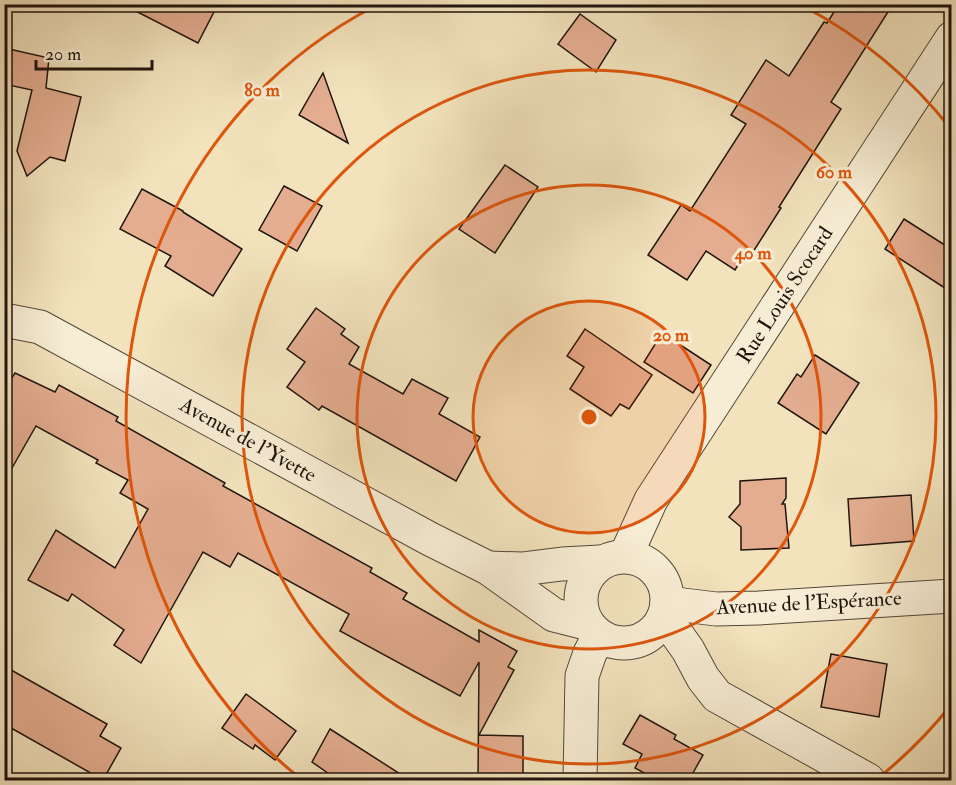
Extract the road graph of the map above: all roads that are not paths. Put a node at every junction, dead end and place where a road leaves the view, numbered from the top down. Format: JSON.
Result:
{"nodes":[{"id":1,"x":951,"y":38,"type":"edge"},
{"id":2,"x":4,"y":320,"type":"edge"},
{"id":3,"x":613,"y":559,"type":"junction"},
{"id":4,"x":488,"y":568,"type":"junction"},
{"id":5,"x":951,"y":596,"type":"edge"},
{"id":6,"x":666,"y":610,"type":"junction"},
{"id":7,"x":592,"y":629,"type":"junction"},
{"id":8,"x":580,"y":780,"type":"edge"},
{"id":9,"x":868,"y":780,"type":"edge"}],
"edges":[{"from":1,"to":3,"type":"street","name":"Rue Louis Scocard"},
{"from":2,"to":4,"type":"street","name":"Avenue de l'Yvette"},
{"from":3,"to":4,"type":"street","name":"Avenue de l'Yvette"},
{"from":3,"to":6,"type":"street"},
{"from":3,"to":7,"type":"street"},
{"from":4,"to":7,"type":"street","name":"Avenue de l'Yvette"},
{"from":5,"to":6,"type":"street","name":"Avenue de l'Espérance"},
{"from":6,"to":7,"type":"street"},
{"from":6,"to":9,"type":"street"},
{"from":7,"to":8,"type":"street"}]}
